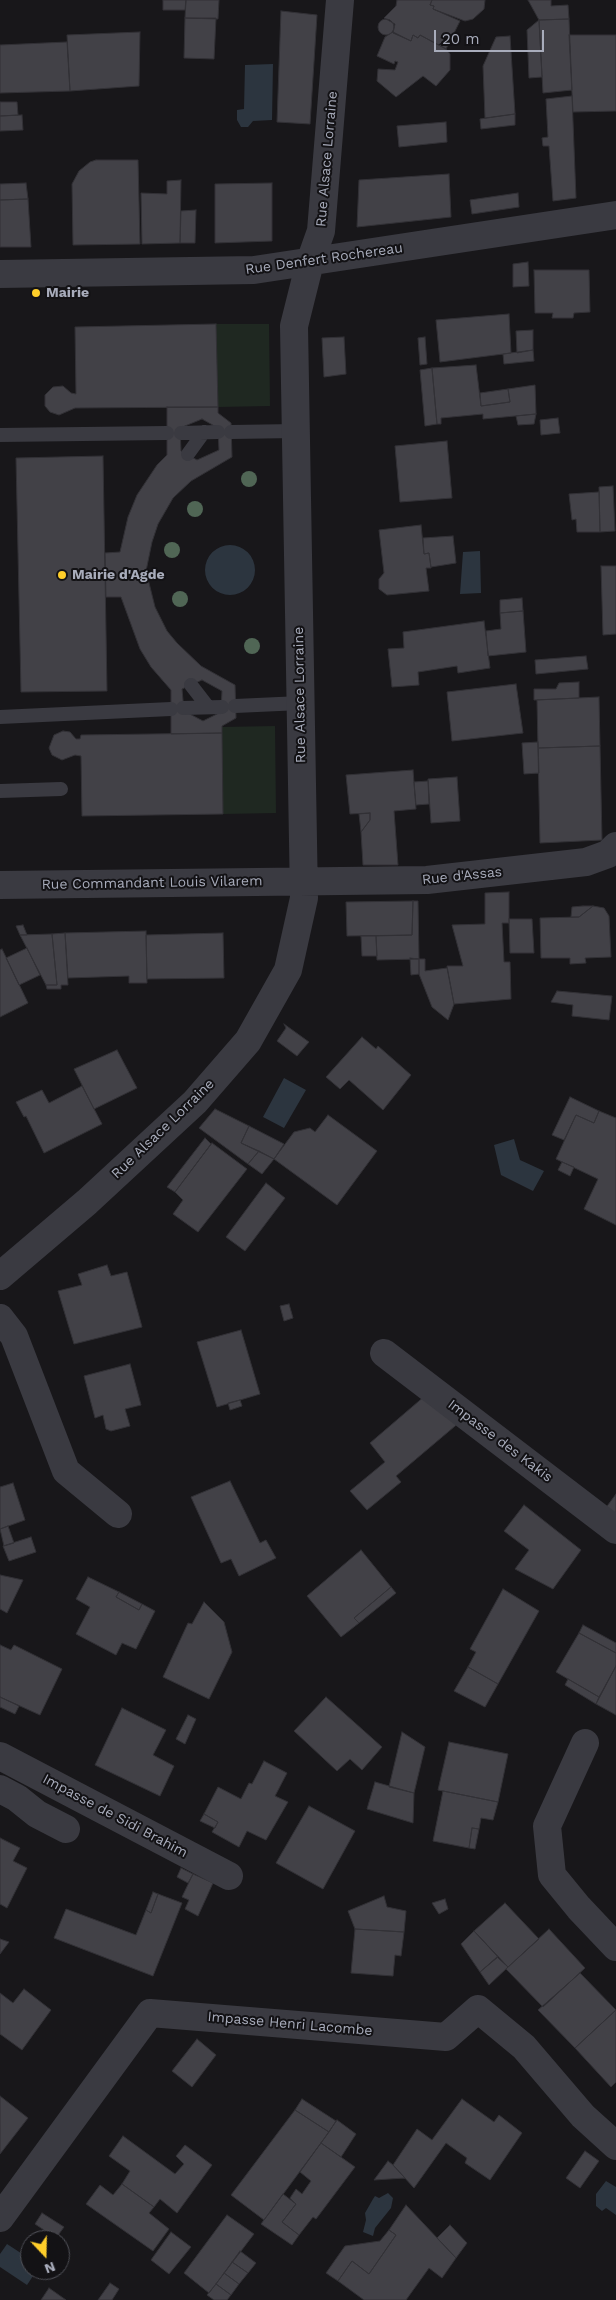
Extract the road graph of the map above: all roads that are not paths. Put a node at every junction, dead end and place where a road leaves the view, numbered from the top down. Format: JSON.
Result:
{"nodes":[{"id":1,"x":340,"y":0,"type":"edge"},
{"id":2,"x":616,"y":215,"type":"edge"},
{"id":3,"x":310,"y":262,"type":"junction"},
{"id":4,"x":0,"y":274,"type":"edge"},
{"id":5,"x":296,"y":431,"type":"junction"},
{"id":6,"x":218,"y":432,"type":"junction"},
{"id":7,"x":0,"y":436,"type":"edge"},
{"id":8,"x":188,"y":454,"type":"dead end"},
{"id":9,"x":191,"y":685,"type":"dead end"},
{"id":10,"x":301,"y":703,"type":"junction"},
{"id":11,"x":222,"y":707,"type":"junction"},
{"id":12,"x":0,"y":717,"type":"edge"},
{"id":13,"x":61,"y":789,"type":"dead end"},
{"id":14,"x":0,"y":791,"type":"edge"},
{"id":15,"x":616,"y":846,"type":"edge"},
{"id":16,"x":303,"y":880,"type":"junction"},
{"id":17,"x":0,"y":885,"type":"edge"},
{"id":18,"x":0,"y":1276,"type":"edge"},
{"id":19,"x":0,"y":1318,"type":"edge"},
{"id":20,"x":384,"y":1353,"type":"dead end"},
{"id":21,"x":118,"y":1514,"type":"dead end"},
{"id":22,"x":616,"y":1530,"type":"edge"},
{"id":23,"x":584,"y":1743,"type":"dead end"},
{"id":24,"x":0,"y":1756,"type":"edge"},
{"id":25,"x":0,"y":1789,"type":"edge"},
{"id":26,"x":66,"y":1829,"type":"dead end"},
{"id":27,"x":229,"y":1876,"type":"dead end"},
{"id":28,"x":616,"y":1947,"type":"edge"},
{"id":29,"x":616,"y":2146,"type":"edge"},
{"id":30,"x":0,"y":2218,"type":"edge"}],
"edges":[{"from":1,"to":3,"type":"street","name":"Rue Alsace Lorraine"},
{"from":2,"to":3,"type":"street","name":"Rue Denfert Rochereau"},
{"from":3,"to":4,"type":"street","name":"Rue Denfert Rochereau"},
{"from":3,"to":5,"type":"street","name":"Rue Alsace Lorraine"},
{"from":5,"to":6,"type":"lane"},
{"from":5,"to":10,"type":"street","name":"Rue Alsace Lorraine"},
{"from":6,"to":7,"type":"lane"},
{"from":6,"to":8,"type":"lane"},
{"from":9,"to":11,"type":"lane"},
{"from":10,"to":11,"type":"lane"},
{"from":10,"to":16,"type":"street","name":"Rue Alsace Lorraine"},
{"from":11,"to":12,"type":"lane"},
{"from":13,"to":14,"type":"lane"},
{"from":15,"to":16,"type":"street","name":"Rue d'Assas"},
{"from":16,"to":17,"type":"street","name":"Rue Commandant Louis Vilarem"},
{"from":16,"to":18,"type":"street","name":"Rue Alsace Lorraine"},
{"from":19,"to":21,"type":"street"},
{"from":20,"to":22,"type":"street","name":"Impasse des Kakis"},
{"from":23,"to":28,"type":"street"},
{"from":24,"to":27,"type":"street","name":"Impasse de Sidi Brahim"},
{"from":25,"to":26,"type":"street"},
{"from":29,"to":30,"type":"street","name":"Impasse Henri Lacombe"}]}
